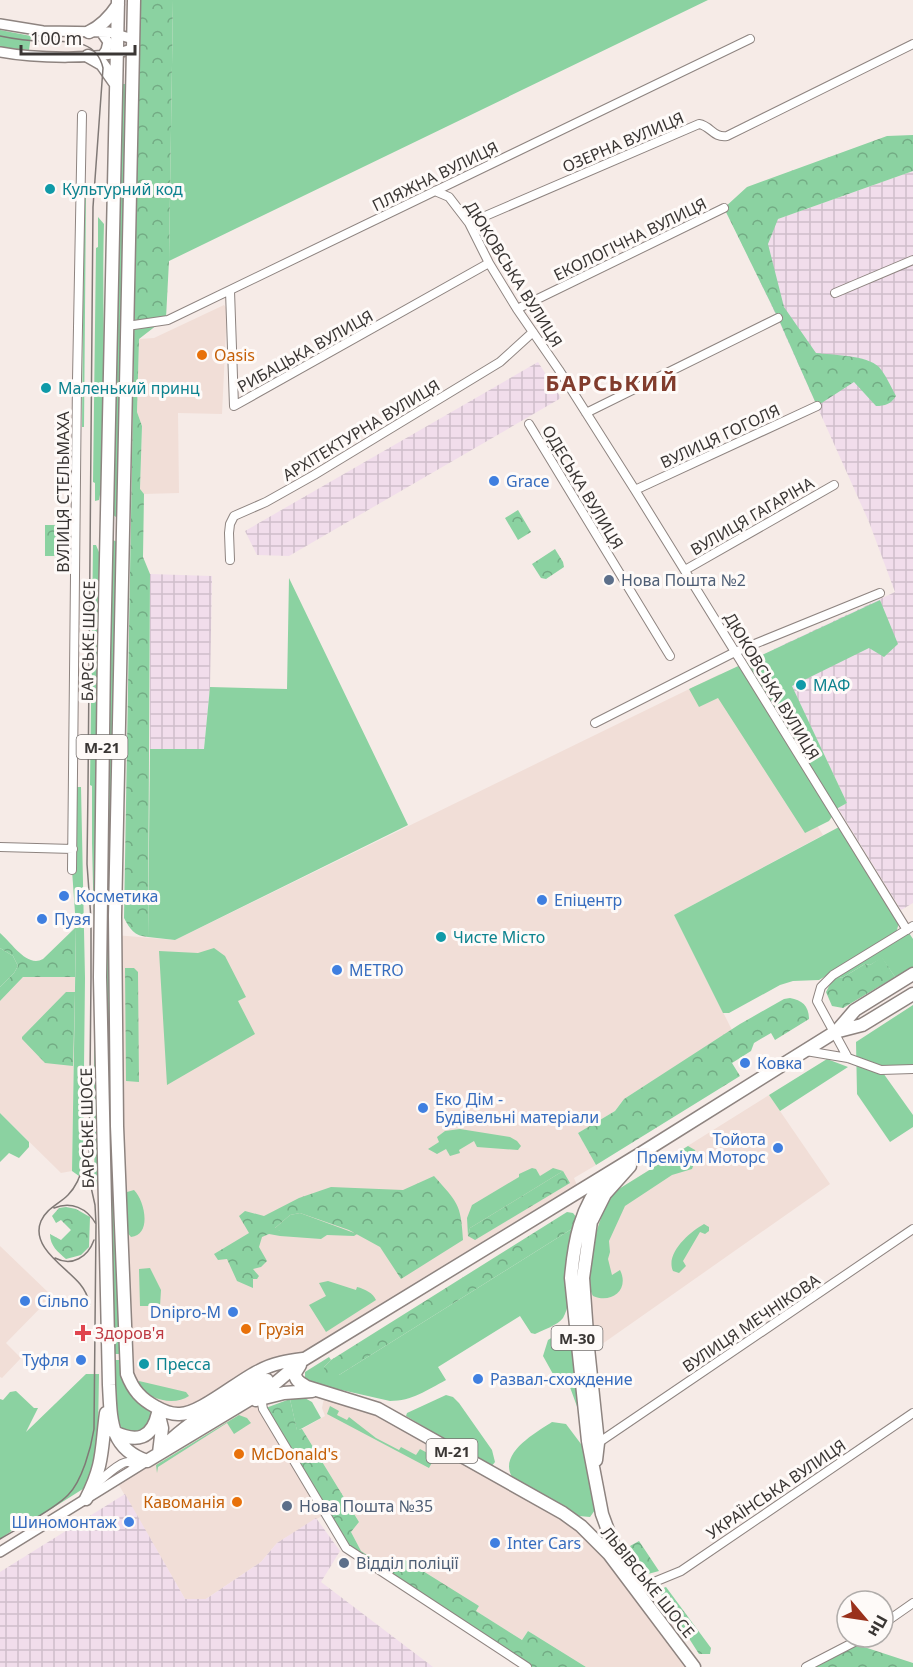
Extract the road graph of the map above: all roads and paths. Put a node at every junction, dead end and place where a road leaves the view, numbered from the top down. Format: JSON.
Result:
{"nodes":[{"id":1,"x":118,"y":5,"type":"edge"},
{"id":2,"x":134,"y":5,"type":"edge"},
{"id":3,"x":0,"y":24,"type":"edge"},
{"id":4,"x":95,"y":32,"type":"junction"},
{"id":5,"x":117,"y":34,"type":"junction"},
{"id":6,"x":750,"y":39,"type":"dead end"},
{"id":7,"x":133,"y":44,"type":"junction"},
{"id":8,"x":913,"y":44,"type":"edge"},
{"id":9,"x":0,"y":52,"type":"edge"},
{"id":10,"x":117,"y":54,"type":"junction"},
{"id":11,"x":88,"y":56,"type":"junction"},
{"id":12,"x":102,"y":56,"type":"junction"},
{"id":13,"x":116,"y":84,"type":"junction"},
{"id":14,"x":132,"y":85,"type":"junction"},
{"id":15,"x":82,"y":115,"type":"dead end"},
{"id":16,"x":435,"y":191,"type":"junction"},
{"id":17,"x":724,"y":208,"type":"dead end"},
{"id":18,"x":469,"y":224,"type":"junction"},
{"id":19,"x":913,"y":260,"type":"edge"},
{"id":20,"x":489,"y":263,"type":"junction"},
{"id":21,"x":230,"y":291,"type":"junction"},
{"id":22,"x":835,"y":293,"type":"dead end"},
{"id":23,"x":517,"y":309,"type":"junction"},
{"id":24,"x":778,"y":318,"type":"dead end"},
{"id":25,"x":128,"y":326,"type":"junction"},
{"id":26,"x":533,"y":332,"type":"junction"},
{"id":27,"x":817,"y":406,"type":"dead end"},
{"id":28,"x":586,"y":412,"type":"junction"},
{"id":29,"x":529,"y":424,"type":"dead end"},
{"id":30,"x":834,"y":485,"type":"dead end"},
{"id":31,"x":635,"y":490,"type":"junction"},
{"id":32,"x":106,"y":529,"type":"junction"},
{"id":33,"x":123,"y":529,"type":"junction"},
{"id":34,"x":230,"y":560,"type":"dead end"},
{"id":35,"x":685,"y":570,"type":"junction"},
{"id":36,"x":880,"y":593,"type":"dead end"},
{"id":37,"x":735,"y":652,"type":"junction"},
{"id":38,"x":670,"y":656,"type":"dead end"},
{"id":39,"x":595,"y":723,"type":"dead end"},
{"id":40,"x":0,"y":847,"type":"edge"},
{"id":41,"x":73,"y":849,"type":"junction"},
{"id":42,"x":72,"y":870,"type":"dead end"},
{"id":43,"x":910,"y":928,"type":"edge"},
{"id":44,"x":913,"y":974,"type":"edge"},
{"id":45,"x":913,"y":994,"type":"edge"},
{"id":46,"x":835,"y":1032,"type":"junction"},
{"id":47,"x":804,"y":1051,"type":"junction"},
{"id":48,"x":848,"y":1058,"type":"junction"},
{"id":49,"x":913,"y":1069,"type":"edge"},
{"id":50,"x":640,"y":1154,"type":"junction"},
{"id":51,"x":613,"y":1170,"type":"junction"},
{"id":52,"x":579,"y":1190,"type":"junction"},
{"id":53,"x":589,"y":1201,"type":"junction"},
{"id":54,"x":590,"y":1224,"type":"junction"},
{"id":55,"x":913,"y":1229,"type":"edge"},
{"id":56,"x":304,"y":1359,"type":"junction"},
{"id":57,"x":109,"y":1385,"type":"junction"},
{"id":58,"x":317,"y":1391,"type":"junction"},
{"id":59,"x":261,"y":1398,"type":"junction"},
{"id":60,"x":240,"y":1404,"type":"junction"},
{"id":61,"x":155,"y":1409,"type":"junction"},
{"id":62,"x":913,"y":1413,"type":"edge"},
{"id":63,"x":114,"y":1432,"type":"junction"},
{"id":64,"x":601,"y":1441,"type":"junction"},
{"id":65,"x":159,"y":1453,"type":"junction"},
{"id":66,"x":142,"y":1464,"type":"junction"},
{"id":67,"x":595,"y":1476,"type":"junction"},
{"id":68,"x":86,"y":1499,"type":"junction"},
{"id":69,"x":0,"y":1552,"type":"edge"},
{"id":70,"x":647,"y":1584,"type":"junction"},
{"id":71,"x":913,"y":1603,"type":"edge"},
{"id":72,"x":651,"y":1608,"type":"junction"},
{"id":73,"x":895,"y":1616,"type":"edge"},
{"id":74,"x":841,"y":1649,"type":"edge"},
{"id":75,"x":527,"y":1667,"type":"edge"},
{"id":76,"x":694,"y":1667,"type":"edge"},
{"id":77,"x":806,"y":1667,"type":"edge"}],
"edges":[{"from":1,"to":2,"type":"highway"},
{"from":1,"to":4,"type":"highway"},
{"from":1,"to":5,"type":"highway","name":"БАРСЬКЕ ШОСЕ","number":"М-21"},
{"from":2,"to":7,"type":"highway","number":"М-21"},
{"from":3,"to":4,"type":"main road"},
{"from":4,"to":5,"type":"main road"},
{"from":4,"to":12,"type":"main road"},
{"from":5,"to":7,"type":"main road"},
{"from":5,"to":10,"type":"highway","name":"БАРСЬКЕ ШОСЕ","number":"М-21"},
{"from":6,"to":16,"type":"street","name":"ПЛЯЖНА ВУЛИЦЯ"},
{"from":7,"to":10,"type":"main road"},
{"from":7,"to":14,"type":"highway","number":"М-21"},
{"from":8,"to":18,"type":"street","name":"ОЗЕРНА ВУЛИЦЯ"},
{"from":9,"to":11,"type":"main road"},
{"from":10,"to":12,"type":"main road"},
{"from":10,"to":13,"type":"highway","name":"БАРСЬКЕ ШОСЕ","number":"М-21"},
{"from":11,"to":12,"type":"main road"},
{"from":11,"to":13,"type":"highway"},
{"from":13,"to":14,"type":"highway"},
{"from":13,"to":32,"type":"highway","name":"БАРСЬКЕ ШОСЕ","number":"М-21"},
{"from":14,"to":25,"type":"highway","number":"М-21"},
{"from":15,"to":41,"type":"street","name":"ВУЛИЦЯ СТЕЛЬМАХА"},
{"from":16,"to":18,"type":"street","name":"ДЮКОВСЬКА ВУЛИЦЯ"},
{"from":16,"to":21,"type":"street","name":"ПЛЯЖНА ВУЛИЦЯ"},
{"from":17,"to":23,"type":"street","name":"ЕКОЛОГІЧНА ВУЛИЦЯ"},
{"from":18,"to":20,"type":"street","name":"ДЮКОВСЬКА ВУЛИЦЯ"},
{"from":19,"to":22,"type":"street"},
{"from":20,"to":21,"type":"street","name":"РИБАЦЬКА ВУЛИЦЯ"},
{"from":20,"to":23,"type":"street","name":"ДЮКОВСЬКА ВУЛИЦЯ"},
{"from":21,"to":25,"type":"street","name":"ПЛЯЖНА ВУЛИЦЯ"},
{"from":23,"to":26,"type":"street","name":"ДЮКОВСЬКА ВУЛИЦЯ"},
{"from":24,"to":28,"type":"street"},
{"from":25,"to":33,"type":"highway","number":"М-21"},
{"from":26,"to":28,"type":"street","name":"ДЮКОВСЬКА ВУЛИЦЯ"},
{"from":26,"to":34,"type":"street","name":"АРХІТЕКТУРНА ВУЛИЦЯ"},
{"from":27,"to":31,"type":"street","name":"ВУЛИЦЯ ГОГОЛЯ"},
{"from":28,"to":31,"type":"street","name":"ДЮКОВСЬКА ВУЛИЦЯ"},
{"from":29,"to":38,"type":"street","name":"ОДЕСЬКА ВУЛИЦЯ"},
{"from":30,"to":35,"type":"street","name":"ВУЛИЦЯ ГАГАРІНА"},
{"from":31,"to":35,"type":"street","name":"ДЮКОВСЬКА ВУЛИЦЯ"},
{"from":32,"to":33,"type":"highway"},
{"from":32,"to":57,"type":"highway","name":"БАРСЬКЕ ШОСЕ","number":"М-21"},
{"from":33,"to":61,"type":"highway","number":"М-21"},
{"from":35,"to":37,"type":"street","name":"ДЮКОВСЬКА ВУЛИЦЯ"},
{"from":36,"to":37,"type":"street"},
{"from":37,"to":39,"type":"street"},
{"from":37,"to":43,"type":"street","name":"ДЮКОВСЬКА ВУЛИЦЯ"},
{"from":40,"to":41,"type":"street"},
{"from":41,"to":42,"type":"street","name":"ВУЛИЦЯ СТЕЛЬМАХА"},
{"from":43,"to":46,"type":"street"},
{"from":44,"to":46,"type":"highway","number":"М-30"},
{"from":45,"to":46,"type":"highway","number":"М-30"},
{"from":46,"to":47,"type":"highway","number":"М-30"},
{"from":46,"to":48,"type":"street"},
{"from":47,"to":48,"type":"street"},
{"from":47,"to":50,"type":"highway","number":"М-30"},
{"from":48,"to":49,"type":"street"},
{"from":50,"to":51,"type":"highway","number":"М-30"},
{"from":50,"to":54,"type":"highway","number":"М-30"},
{"from":51,"to":52,"type":"highway"},
{"from":51,"to":53,"type":"highway","number":"М-30"},
{"from":52,"to":53,"type":"highway"},
{"from":52,"to":56,"type":"highway","number":"М-21"},
{"from":53,"to":54,"type":"highway","number":"М-21"},
{"from":53,"to":67,"type":"highway","number":"М-30"},
{"from":54,"to":64,"type":"highway","number":"М-21"},
{"from":55,"to":64,"type":"street","name":"ВУЛИЦЯ МЕЧНІКОВА"},
{"from":56,"to":58,"type":"highway"},
{"from":56,"to":60,"type":"highway","number":"М-21"},
{"from":56,"to":61,"type":"highway","number":"М-21"},
{"from":56,"to":65,"type":"highway"},
{"from":57,"to":63,"type":"highway","number":"М-21"},
{"from":57,"to":68,"type":"highway"},
{"from":58,"to":59,"type":"highway","number":"М-21"},
{"from":58,"to":72,"type":"highway","name":"ЛЬВІВСЬКЕ ШОСЕ","number":"М-21"},
{"from":59,"to":60,"type":"highway","number":"М-21"},
{"from":59,"to":75,"type":"street"},
{"from":60,"to":65,"type":"highway","number":"М-21"},
{"from":61,"to":63,"type":"highway"},
{"from":61,"to":65,"type":"highway"},
{"from":62,"to":70,"type":"street","name":"УКРАЇНСЬКА ВУЛИЦЯ"},
{"from":63,"to":66,"type":"highway"},
{"from":64,"to":67,"type":"highway","number":"М-21"},
{"from":65,"to":66,"type":"highway","number":"М-21"},
{"from":66,"to":68,"type":"main road"},
{"from":67,"to":70,"type":"highway","number":"М-21"},
{"from":68,"to":69,"type":"main road"},
{"from":70,"to":72,"type":"highway","number":"М-21"},
{"from":71,"to":73,"type":"street"},
{"from":72,"to":76,"type":"highway","name":"ЛЬВІВСЬКЕ ШОСЕ","number":"М-21"},
{"from":74,"to":77,"type":"street"}]}
